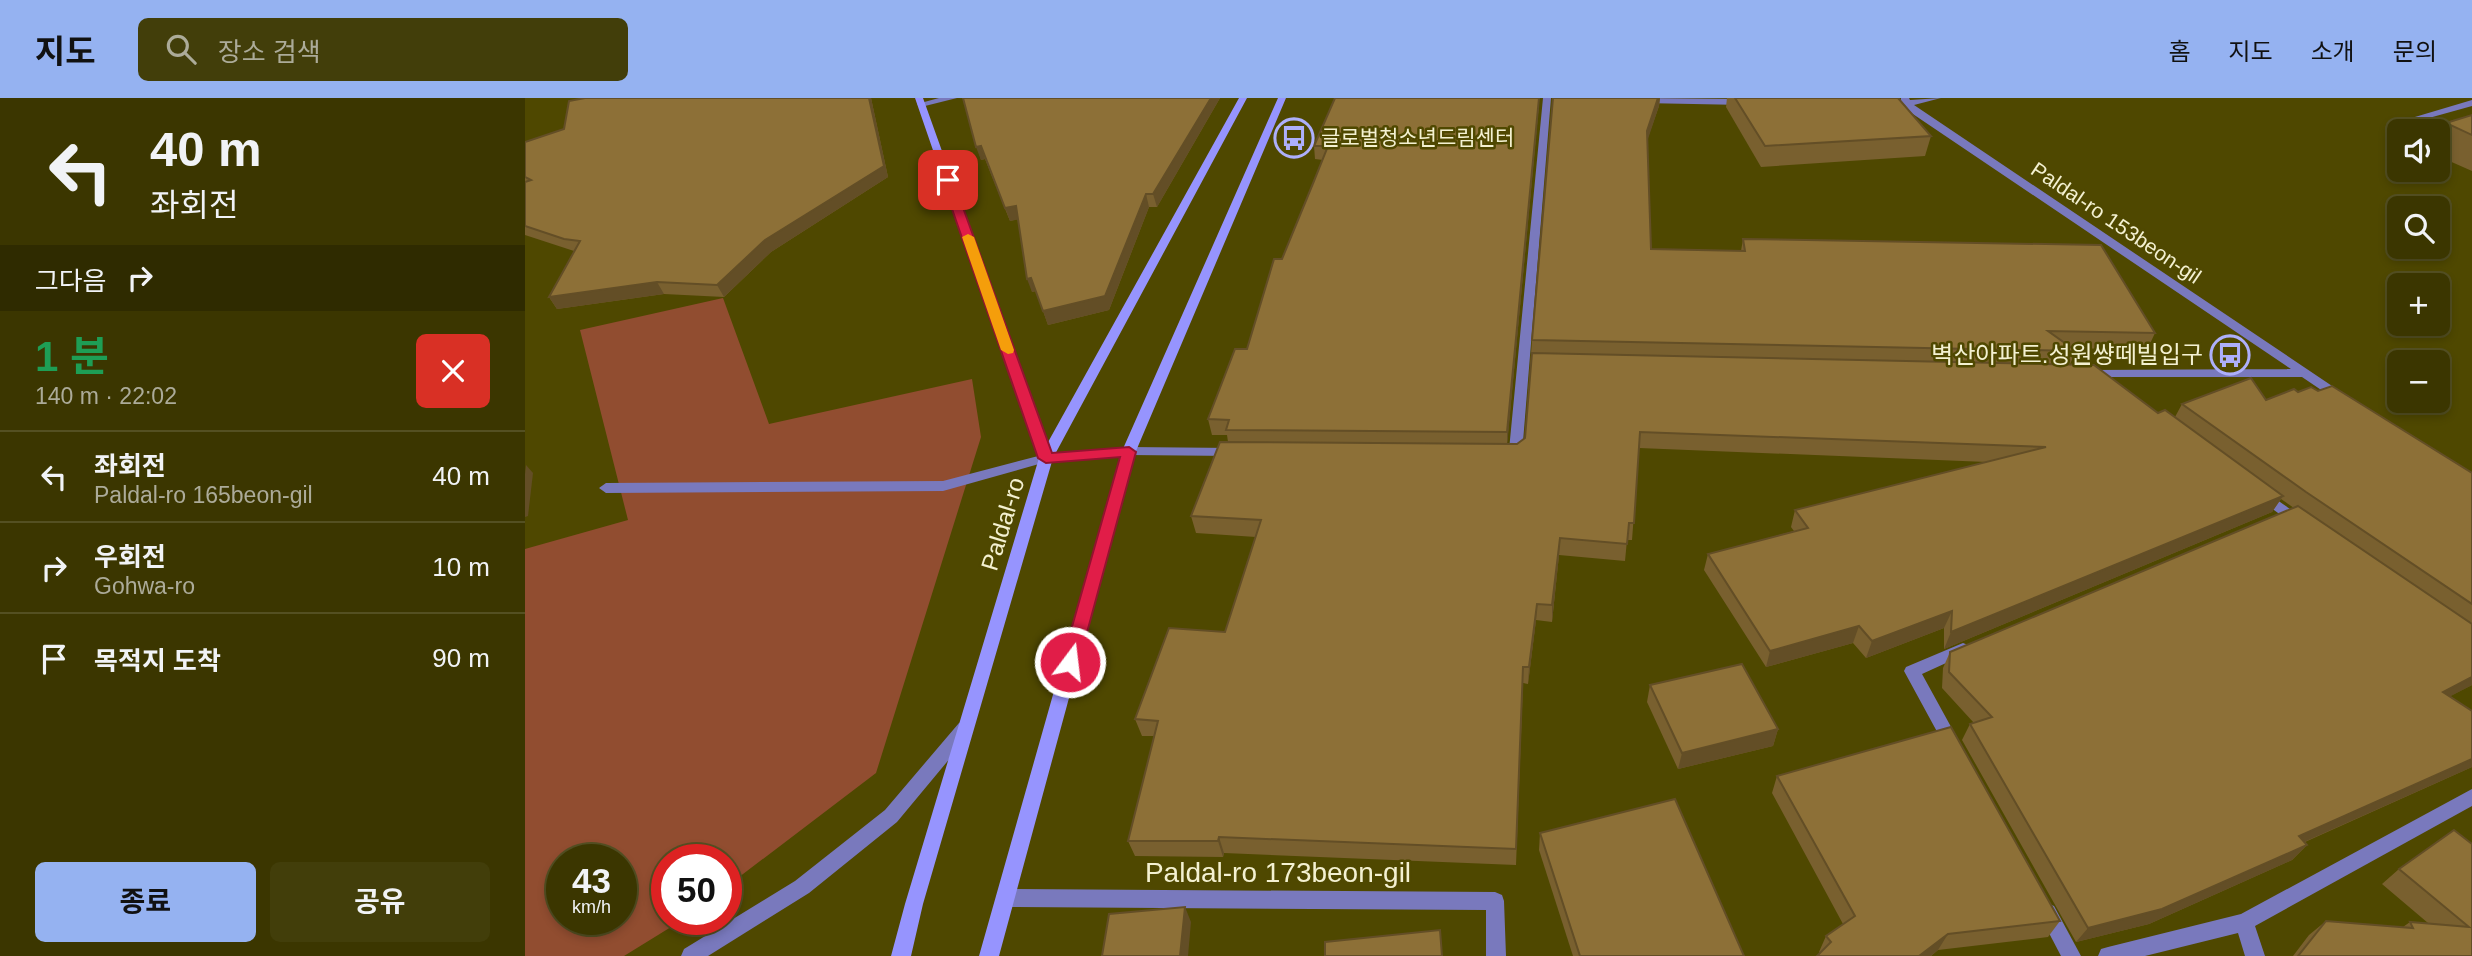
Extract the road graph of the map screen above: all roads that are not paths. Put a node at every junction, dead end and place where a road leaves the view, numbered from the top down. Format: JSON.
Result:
{"nodes":[{"id":1,"x":953,"y":98,"type":"edge"},
{"id":2,"x":1243,"y":98,"type":"edge"},
{"id":3,"x":1282,"y":98,"type":"edge"},
{"id":4,"x":1536,"y":98,"type":"edge"},
{"id":5,"x":1547,"y":98,"type":"edge"},
{"id":6,"x":1937,"y":98,"type":"edge"},
{"id":7,"x":1561,"y":99,"type":"edge"},
{"id":8,"x":1630,"y":100,"type":"edge"},
{"id":9,"x":920,"y":101,"type":"edge"},
{"id":10,"x":1906,"y":101,"type":"edge"},
{"id":11,"x":1755,"y":102,"type":"edge"},
{"id":12,"x":2472,"y":103,"type":"edge"},
{"id":13,"x":1894,"y":104,"type":"edge"},
{"id":14,"x":2415,"y":119,"type":"edge"},
{"id":15,"x":2302,"y":373,"type":"junction"},
{"id":16,"x":2072,"y":374,"type":"edge"},
{"id":17,"x":2099,"y":375,"type":"junction"},
{"id":18,"x":2121,"y":391,"type":"edge"},
{"id":19,"x":2358,"y":408,"type":"edge"},
{"id":20,"x":1129,"y":452,"type":"junction"},
{"id":21,"x":1253,"y":452,"type":"edge"},
{"id":22,"x":1487,"y":454,"type":"edge"},
{"id":23,"x":1046,"y":458,"type":"junction"},
{"id":24,"x":606,"y":488,"type":"dead end"},
{"id":25,"x":2254,"y":489,"type":"edge"},
{"id":26,"x":2309,"y":529,"type":"edge"},
{"id":27,"x":1975,"y":645,"type":"edge"},
{"id":28,"x":966,"y":727,"type":"junction"},
{"id":29,"x":1958,"y":754,"type":"edge"},
{"id":30,"x":2472,"y":797,"type":"edge"},
{"id":31,"x":2038,"y":897,"type":"edge"},
{"id":32,"x":1005,"y":898,"type":"junction"},
{"id":33,"x":2244,"y":922,"type":"junction"},
{"id":34,"x":691,"y":956,"type":"edge"},
{"id":35,"x":901,"y":956,"type":"edge"},
{"id":36,"x":989,"y":956,"type":"edge"},
{"id":37,"x":1496,"y":956,"type":"edge"},
{"id":38,"x":2071,"y":956,"type":"edge"},
{"id":39,"x":2108,"y":956,"type":"edge"},
{"id":40,"x":2255,"y":956,"type":"edge"}],
"edges":[{"from":1,"to":9,"type":"street"},
{"from":2,"to":23,"type":"main road","name":"Paldal-ro"},
{"from":3,"to":20,"type":"main road"},
{"from":4,"to":5,"type":"street"},
{"from":5,"to":7,"type":"street"},
{"from":5,"to":22,"type":"street"},
{"from":6,"to":10,"type":"street"},
{"from":8,"to":11,"type":"street"},
{"from":9,"to":23,"type":"main road"},
{"from":10,"to":13,"type":"street"},
{"from":10,"to":15,"type":"street","name":"Paldal-ro 153beon-gil"},
{"from":12,"to":14,"type":"street"},
{"from":15,"to":17,"type":"street"},
{"from":15,"to":19,"type":"street","name":"Paldal-ro 153beon-gil"},
{"from":16,"to":17,"type":"street"},
{"from":17,"to":18,"type":"street"},
{"from":20,"to":21,"type":"street"},
{"from":20,"to":23,"type":"street"},
{"from":20,"to":32,"type":"main road"},
{"from":23,"to":24,"type":"street"},
{"from":23,"to":28,"type":"main road","name":"Paldal-ro"},
{"from":25,"to":26,"type":"street"},
{"from":27,"to":29,"type":"street"},
{"from":28,"to":34,"type":"street"},
{"from":28,"to":35,"type":"main road","name":"Paldal-ro"},
{"from":30,"to":33,"type":"street"},
{"from":31,"to":38,"type":"street"},
{"from":32,"to":36,"type":"main road"},
{"from":32,"to":37,"type":"street","name":"Paldal-ro 173beon-gil"},
{"from":33,"to":39,"type":"street"},
{"from":33,"to":40,"type":"street"}]}
